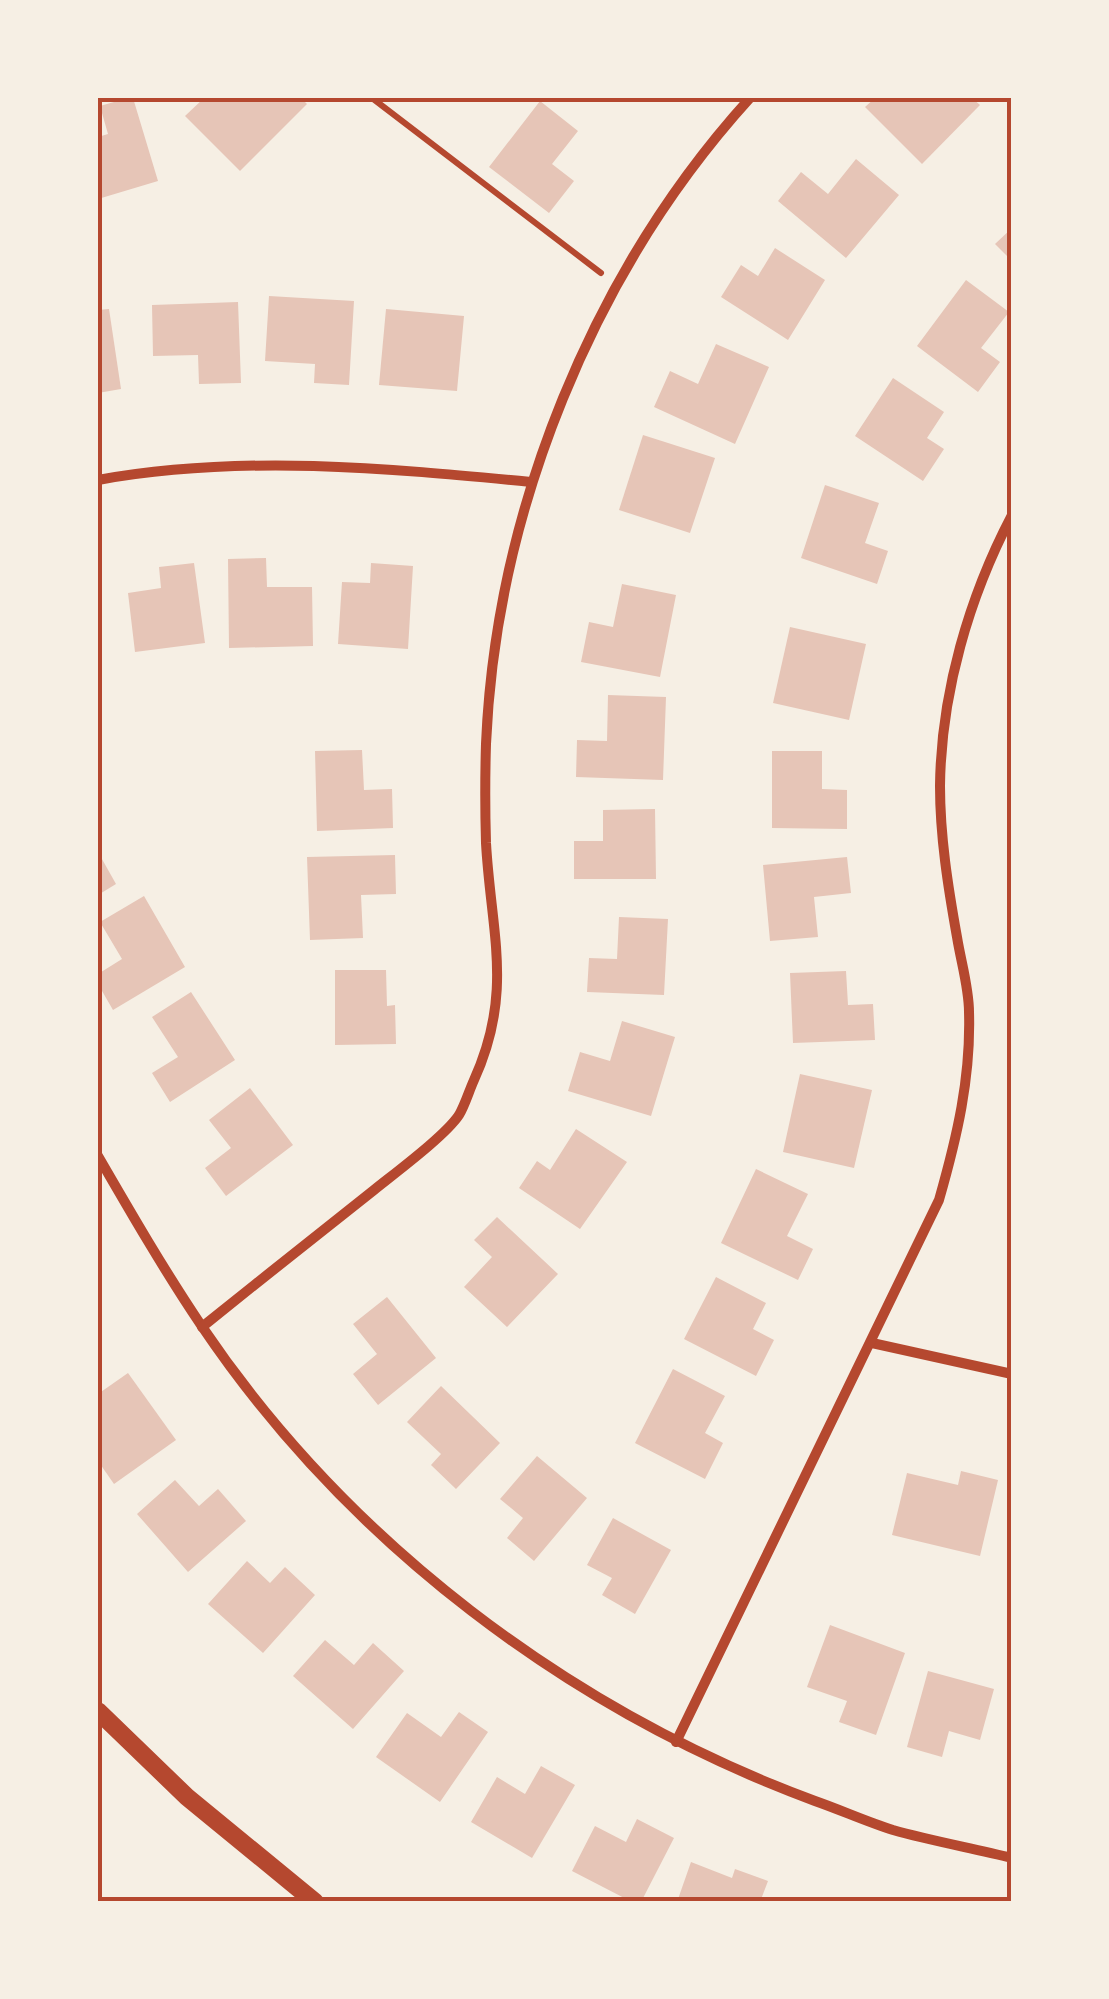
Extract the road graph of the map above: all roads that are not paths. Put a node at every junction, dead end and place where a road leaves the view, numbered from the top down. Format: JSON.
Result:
{"nodes":[{"id":1,"x":750,"y":98,"type":"edge"},
{"id":2,"x":98,"y":480,"type":"edge"},
{"id":3,"x":531,"y":482,"type":"junction"},
{"id":4,"x":1012,"y":515,"type":"edge"},
{"id":5,"x":98,"y":1156,"type":"edge"},
{"id":6,"x":202,"y":1327,"type":"junction"},
{"id":7,"x":872,"y":1343,"type":"junction"},
{"id":8,"x":1012,"y":1374,"type":"edge"},
{"id":9,"x":98,"y":1710,"type":"edge"},
{"id":10,"x":676,"y":1742,"type":"junction"},
{"id":11,"x":1012,"y":1858,"type":"edge"},
{"id":12,"x":315,"y":1902,"type":"edge"}],
"edges":[{"from":1,"to":3,"type":"street"},
{"from":2,"to":3,"type":"street"},
{"from":3,"to":6,"type":"street"},
{"from":4,"to":7,"type":"street"},
{"from":5,"to":6,"type":"street"},
{"from":6,"to":10,"type":"street"},
{"from":7,"to":8,"type":"street"},
{"from":7,"to":10,"type":"street"},
{"from":9,"to":12,"type":"street"},
{"from":10,"to":11,"type":"street"}]}
